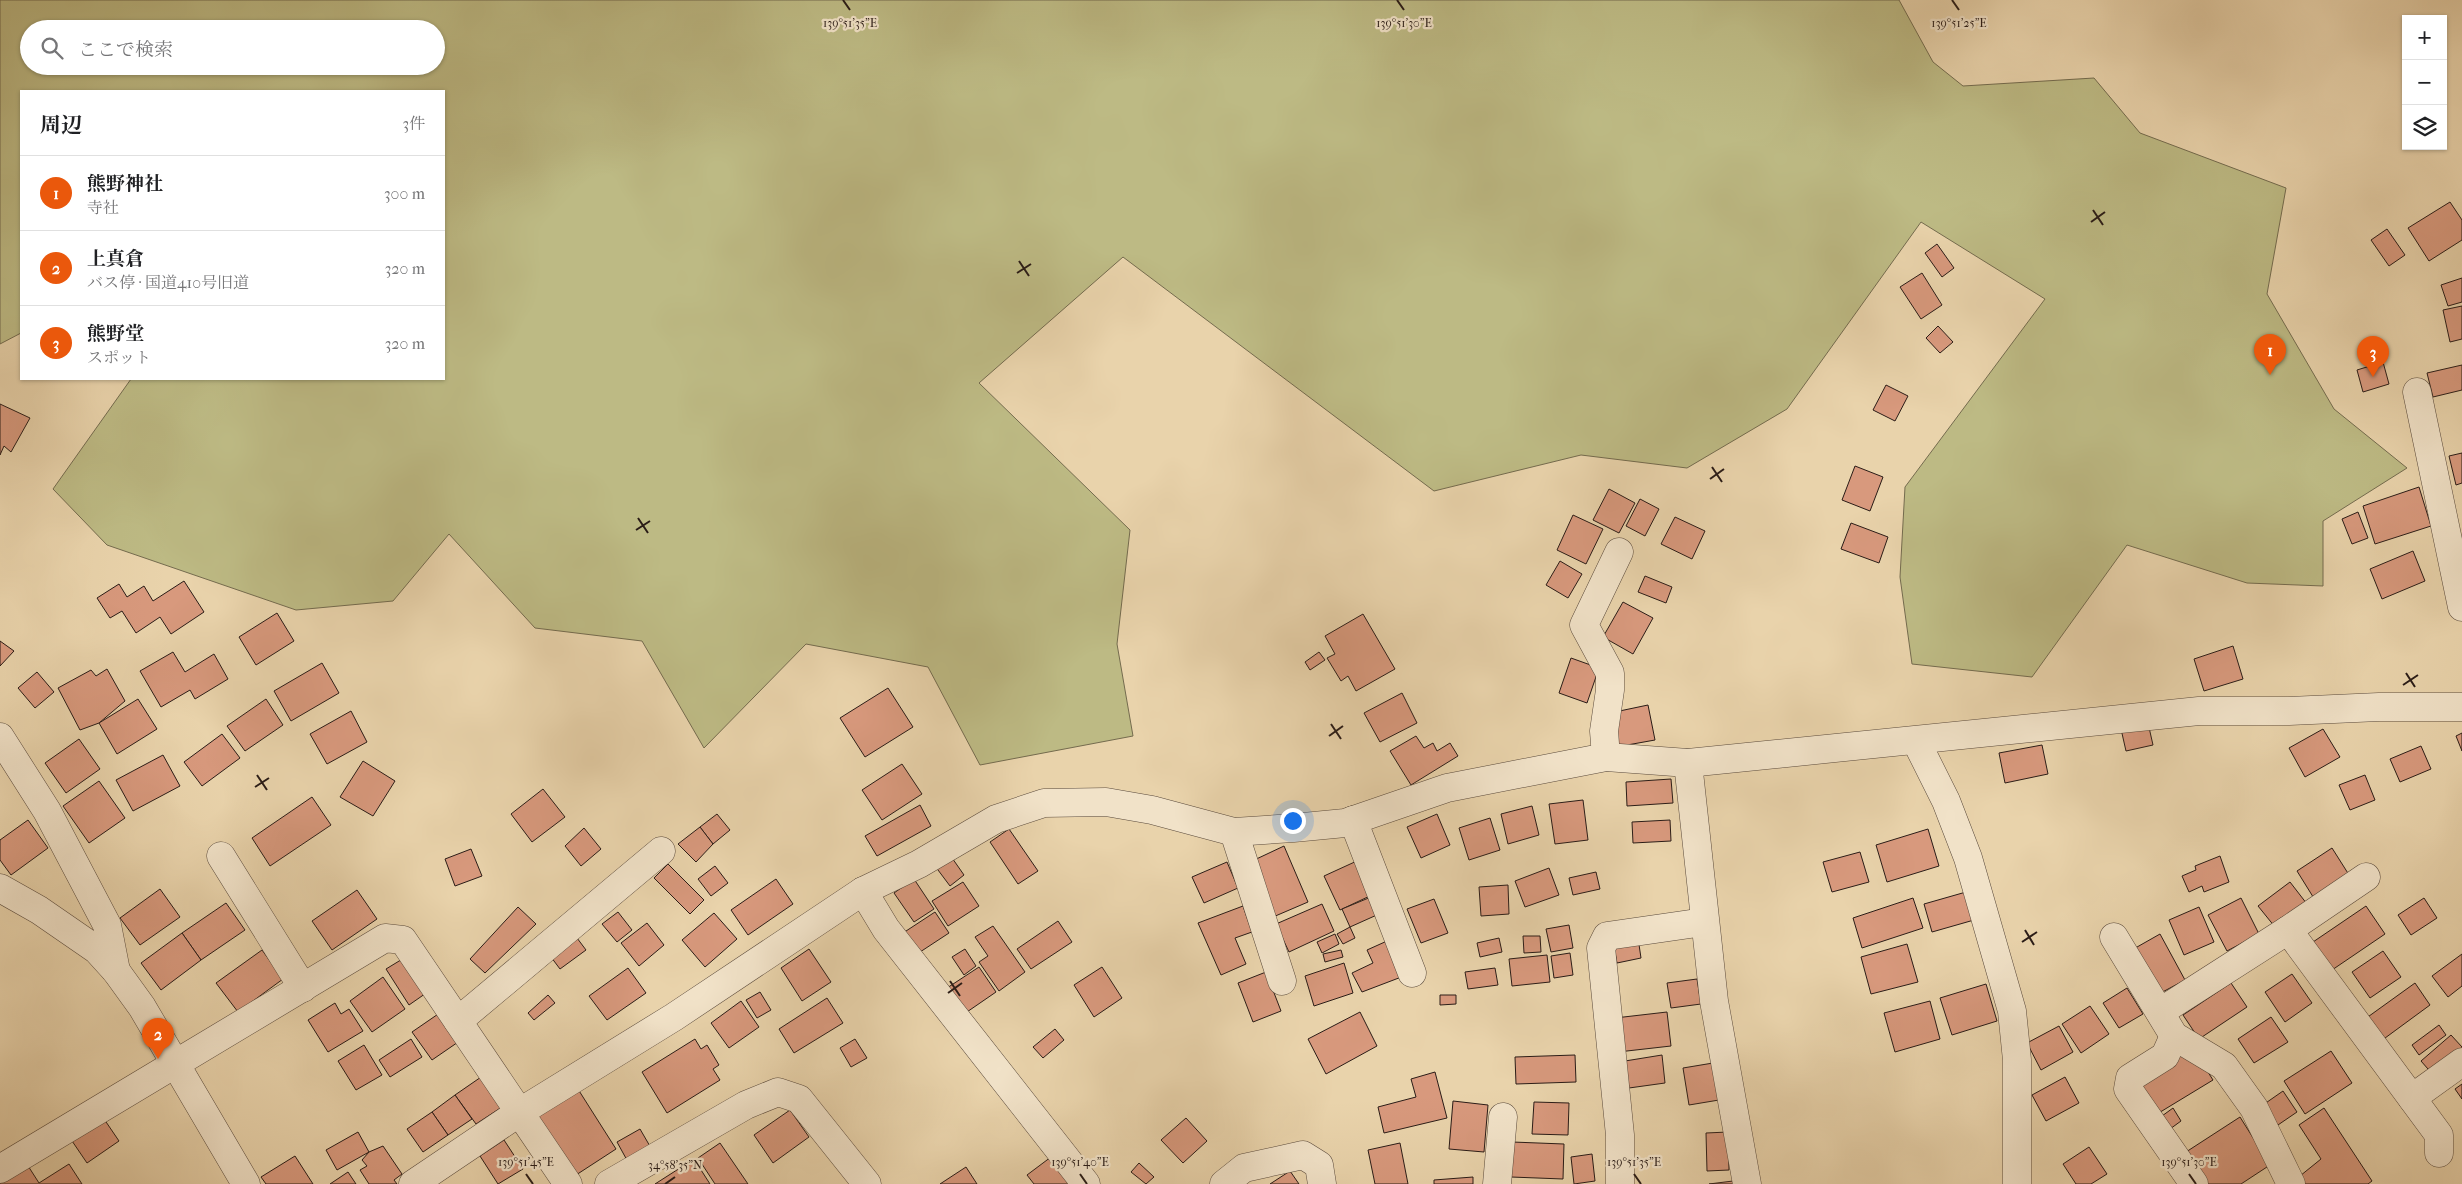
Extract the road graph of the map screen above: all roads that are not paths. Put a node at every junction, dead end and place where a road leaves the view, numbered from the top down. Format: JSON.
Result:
{"nodes":[{"id":1,"x":2417,"y":392,"type":"dead end"},
{"id":2,"x":2451,"y":498,"type":"edge"},
{"id":3,"x":1620,"y":552,"type":"dead end"},
{"id":4,"x":2462,"y":607,"type":"edge"},
{"id":5,"x":2462,"y":707,"type":"edge"},
{"id":6,"x":0,"y":737,"type":"edge"},
{"id":7,"x":1916,"y":741,"type":"junction"},
{"id":8,"x":1606,"y":757,"type":"junction"},
{"id":9,"x":1688,"y":764,"type":"junction"},
{"id":10,"x":1353,"y":820,"type":"junction"},
{"id":11,"x":1234,"y":832,"type":"junction"},
{"id":12,"x":661,"y":851,"type":"dead end"},
{"id":13,"x":221,"y":856,"type":"dead end"},
{"id":14,"x":2366,"y":877,"type":"dead end"},
{"id":15,"x":0,"y":888,"type":"edge"},
{"id":16,"x":863,"y":891,"type":"junction"},
{"id":17,"x":1704,"y":922,"type":"junction"},
{"id":18,"x":2288,"y":930,"type":"junction"},
{"id":19,"x":2114,"y":937,"type":"dead end"},
{"id":20,"x":116,"y":971,"type":"junction"},
{"id":21,"x":1412,"y":973,"type":"dead end"},
{"id":22,"x":1282,"y":981,"type":"dead end"},
{"id":23,"x":303,"y":988,"type":"junction"},
{"id":24,"x":2160,"y":1012,"type":"junction"},
{"id":25,"x":458,"y":1021,"type":"junction"},
{"id":26,"x":2174,"y":1036,"type":"junction"},
{"id":27,"x":2462,"y":1062,"type":"edge"},
{"id":28,"x":177,"y":1064,"type":"junction"},
{"id":29,"x":2412,"y":1098,"type":"junction"},
{"id":30,"x":520,"y":1112,"type":"junction"},
{"id":31,"x":1503,"y":1117,"type":"dead end"},
{"id":32,"x":2439,"y":1153,"type":"dead end"},
{"id":33,"x":0,"y":1169,"type":"edge"},
{"id":34,"x":246,"y":1184,"type":"edge"},
{"id":35,"x":414,"y":1184,"type":"edge"},
{"id":36,"x":568,"y":1184,"type":"edge"},
{"id":37,"x":609,"y":1184,"type":"edge"},
{"id":38,"x":867,"y":1184,"type":"edge"},
{"id":39,"x":1086,"y":1184,"type":"edge"},
{"id":40,"x":1224,"y":1184,"type":"edge"},
{"id":41,"x":1322,"y":1184,"type":"edge"},
{"id":42,"x":1497,"y":1184,"type":"edge"},
{"id":43,"x":1620,"y":1184,"type":"edge"},
{"id":44,"x":1747,"y":1184,"type":"edge"},
{"id":45,"x":2017,"y":1184,"type":"edge"},
{"id":46,"x":2194,"y":1184,"type":"edge"},
{"id":47,"x":2291,"y":1184,"type":"edge"}],
"edges":[{"from":1,"to":2,"type":"street"},
{"from":2,"to":4,"type":"street"},
{"from":3,"to":8,"type":"street"},
{"from":5,"to":7,"type":"street"},
{"from":6,"to":20,"type":"street"},
{"from":7,"to":9,"type":"street"},
{"from":7,"to":45,"type":"street"},
{"from":8,"to":9,"type":"street"},
{"from":8,"to":10,"type":"street"},
{"from":9,"to":17,"type":"street"},
{"from":10,"to":11,"type":"street"},
{"from":10,"to":21,"type":"street"},
{"from":11,"to":16,"type":"street"},
{"from":11,"to":22,"type":"street"},
{"from":12,"to":25,"type":"street"},
{"from":13,"to":23,"type":"street"},
{"from":14,"to":18,"type":"street"},
{"from":15,"to":20,"type":"street"},
{"from":16,"to":30,"type":"street"},
{"from":16,"to":39,"type":"street"},
{"from":17,"to":43,"type":"street"},
{"from":17,"to":44,"type":"street"},
{"from":18,"to":24,"type":"street"},
{"from":18,"to":29,"type":"street"},
{"from":19,"to":24,"type":"street"},
{"from":20,"to":28,"type":"street"},
{"from":23,"to":25,"type":"street"},
{"from":23,"to":28,"type":"street"},
{"from":24,"to":26,"type":"street"},
{"from":25,"to":30,"type":"street"},
{"from":26,"to":46,"type":"street"},
{"from":26,"to":47,"type":"street"},
{"from":27,"to":29,"type":"street"},
{"from":28,"to":33,"type":"street"},
{"from":28,"to":34,"type":"street"},
{"from":29,"to":32,"type":"street"},
{"from":30,"to":35,"type":"street"},
{"from":30,"to":36,"type":"street"},
{"from":31,"to":42,"type":"street"},
{"from":37,"to":38,"type":"street"},
{"from":40,"to":41,"type":"street"}]}
